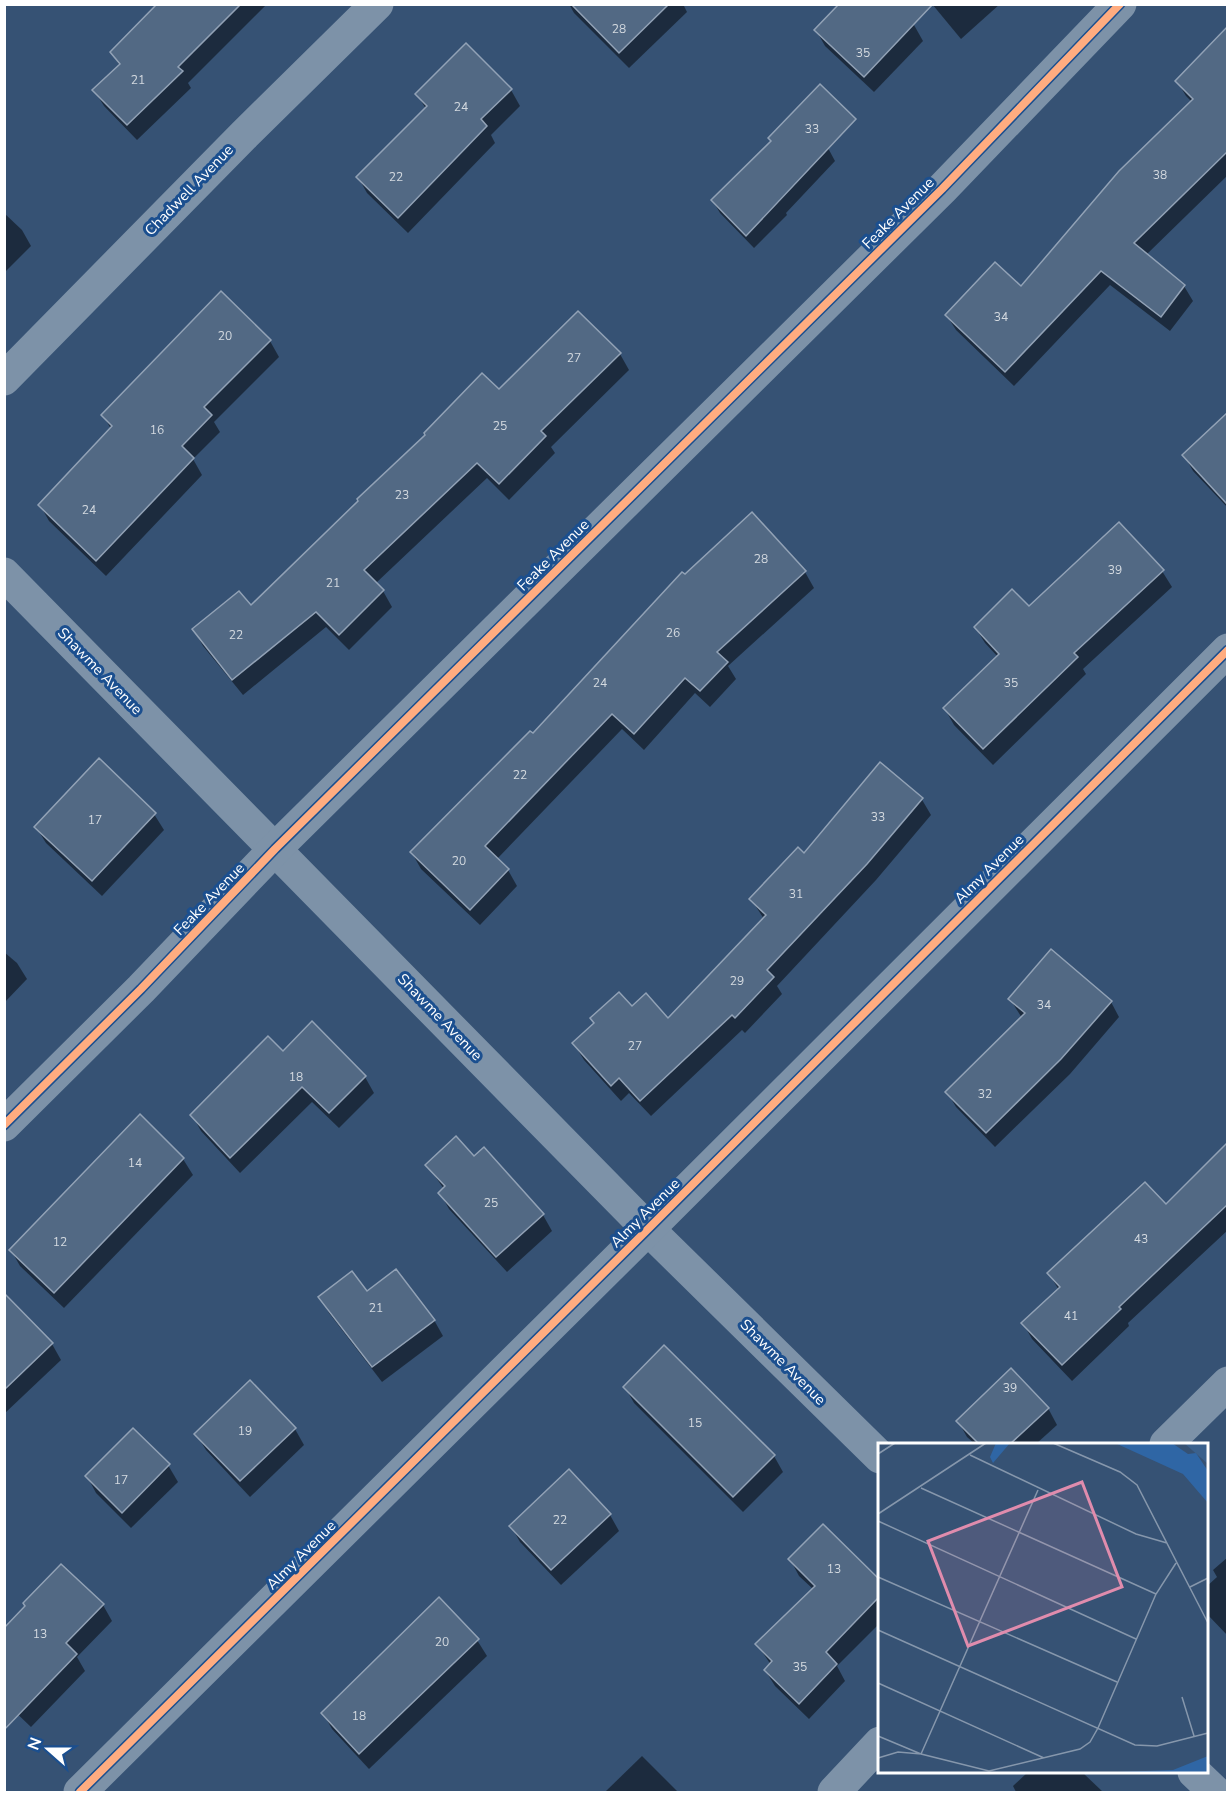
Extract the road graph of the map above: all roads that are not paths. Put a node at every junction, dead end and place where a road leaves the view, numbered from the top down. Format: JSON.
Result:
{"nodes":[{"id":1,"x":377,"y":4,"type":"edge"},
{"id":2,"x":1120,"y":4,"type":"edge"},
{"id":3,"x":4,"y":379,"type":"edge"},
{"id":4,"x":4,"y":574,"type":"edge"},
{"id":5,"x":1227,"y":650,"type":"edge"},
{"id":6,"x":275,"y":849,"type":"junction"},
{"id":7,"x":4,"y":1125,"type":"edge"},
{"id":8,"x":648,"y":1229,"type":"junction"},
{"id":9,"x":1227,"y":1383,"type":"edge"},
{"id":10,"x":1167,"y":1443,"type":"edge"},
{"id":11,"x":878,"y":1457,"type":"edge"},
{"id":12,"x":878,"y":1744,"type":"edge"},
{"id":13,"x":1195,"y":1773,"type":"edge"},
{"id":14,"x":80,"y":1792,"type":"edge"},
{"id":15,"x":834,"y":1792,"type":"edge"},
{"id":16,"x":1215,"y":1792,"type":"edge"}],
"edges":[{"from":1,"to":3,"type":"street","name":"Chadwell Avenue"},
{"from":2,"to":6,"type":"street","name":"Feake Avenue"},
{"from":4,"to":6,"type":"street","name":"Shawme Avenue"},
{"from":5,"to":8,"type":"street","name":"Almy Avenue"},
{"from":6,"to":7,"type":"street","name":"Feake Avenue"},
{"from":6,"to":8,"type":"street","name":"Shawme Avenue"},
{"from":8,"to":11,"type":"street","name":"Shawme Avenue"},
{"from":8,"to":14,"type":"street","name":"Almy Avenue"},
{"from":9,"to":10,"type":"street"},
{"from":12,"to":15,"type":"street"},
{"from":13,"to":16,"type":"street"}]}
